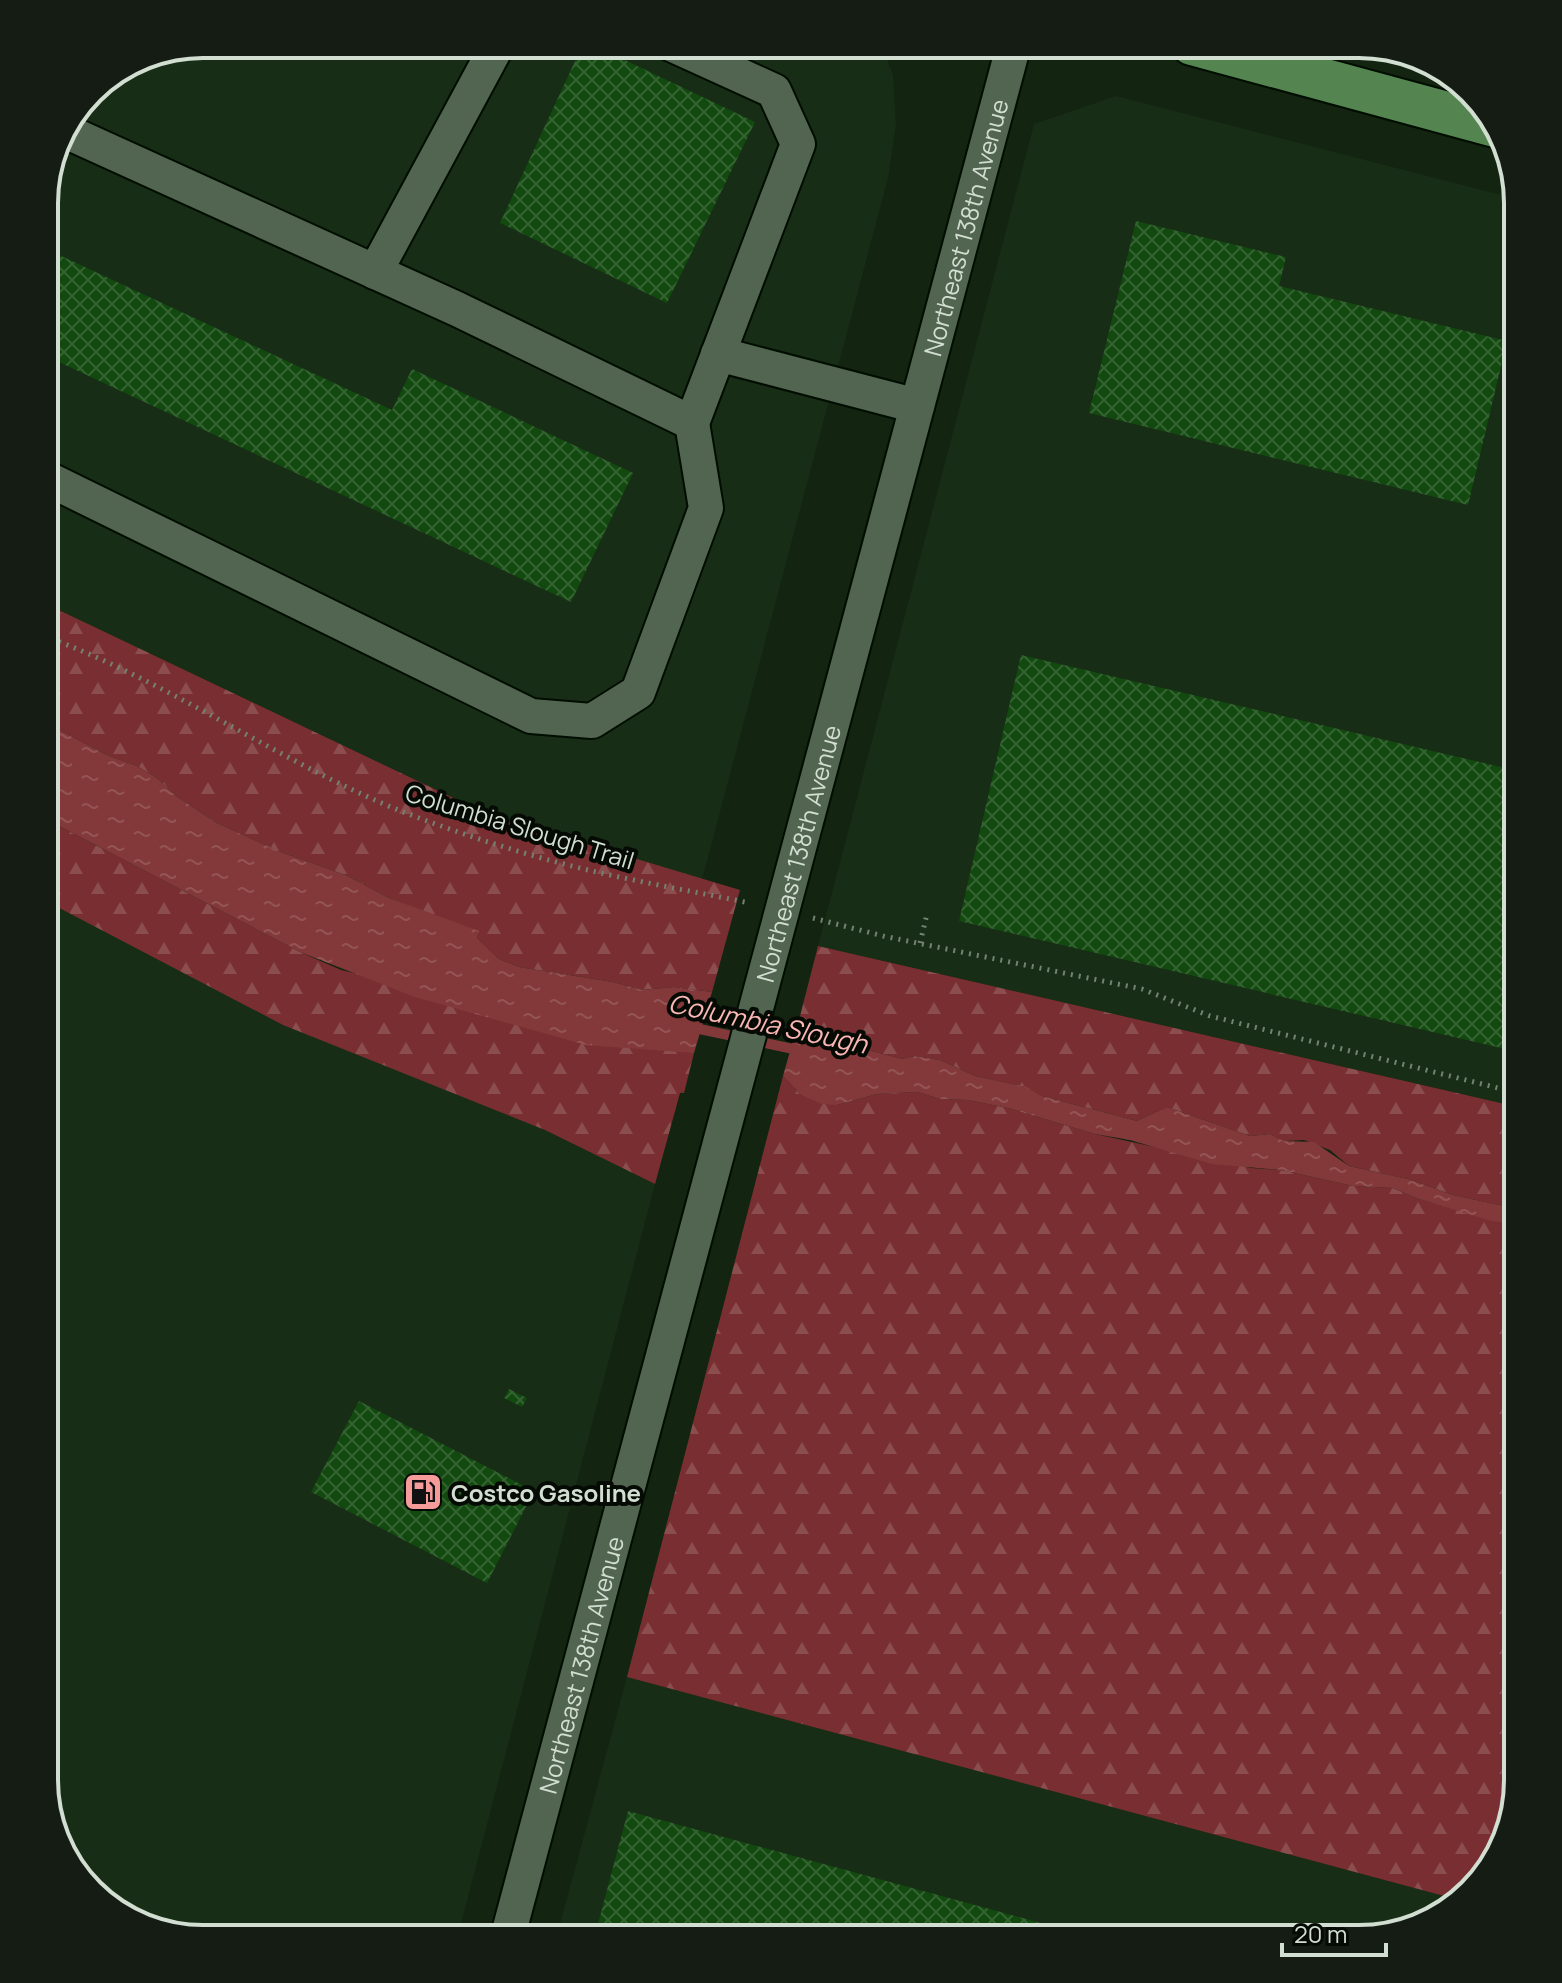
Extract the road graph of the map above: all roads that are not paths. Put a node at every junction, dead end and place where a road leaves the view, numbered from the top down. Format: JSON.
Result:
{"nodes":[{"id":1,"x":490,"y":58,"type":"edge"},
{"id":2,"x":702,"y":58,"type":"edge"},
{"id":3,"x":1010,"y":58,"type":"edge"},
{"id":4,"x":1244,"y":58,"type":"edge"},
{"id":5,"x":1480,"y":122,"type":"edge"},
{"id":6,"x":75,"y":135,"type":"edge"},
{"id":7,"x":375,"y":272,"type":"junction"},
{"id":8,"x":718,"y":354,"type":"junction"},
{"id":9,"x":917,"y":406,"type":"junction"},
{"id":10,"x":692,"y":423,"type":"junction"},
{"id":11,"x":58,"y":484,"type":"edge"},
{"id":12,"x":511,"y":1925,"type":"edge"}],
"edges":[{"from":1,"to":7,"type":"street"},
{"from":2,"to":8,"type":"street"},
{"from":3,"to":9,"type":"street","name":"Northeast 138th Avenue"},
{"from":4,"to":5,"type":"main road"},
{"from":6,"to":7,"type":"street"},
{"from":7,"to":10,"type":"street"},
{"from":8,"to":9,"type":"street"},
{"from":8,"to":10,"type":"street"},
{"from":9,"to":12,"type":"street","name":"Northeast 138th Avenue"},
{"from":10,"to":11,"type":"street"}]}
